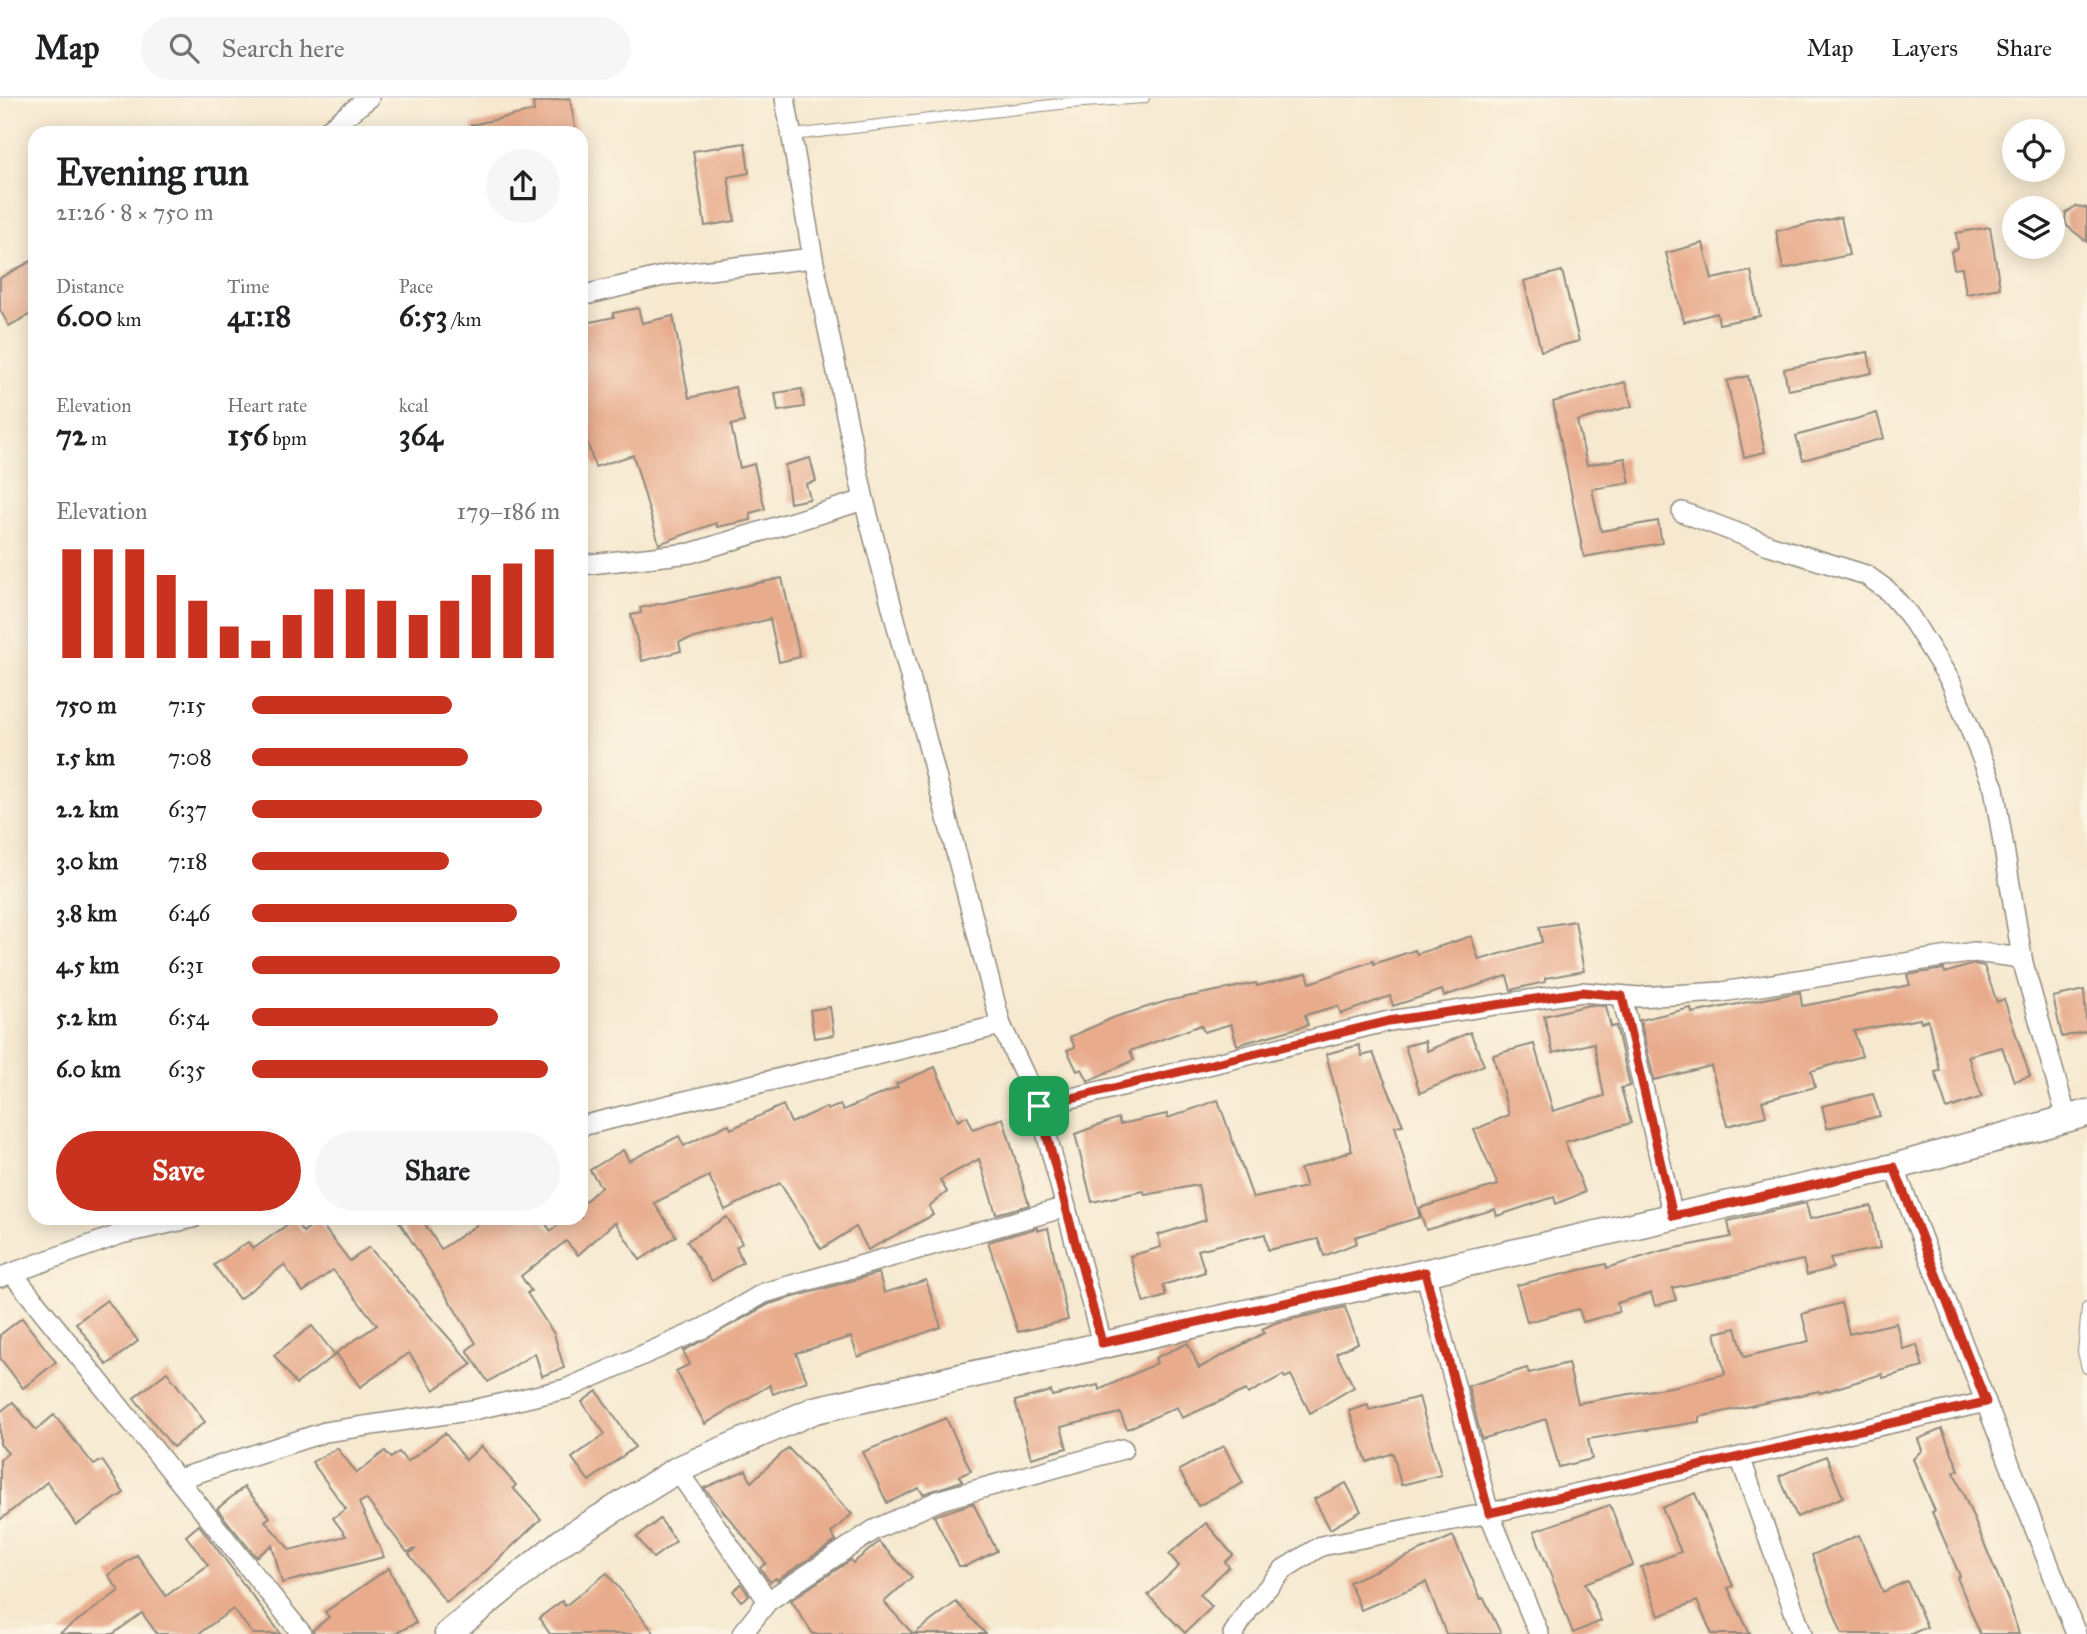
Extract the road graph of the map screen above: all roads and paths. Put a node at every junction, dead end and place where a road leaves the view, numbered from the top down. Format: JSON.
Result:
{"nodes":[{"id":1,"x":369,"y":98,"type":"edge"},
{"id":2,"x":785,"y":98,"type":"edge"},
{"id":3,"x":1144,"y":98,"type":"edge"},
{"id":4,"x":333,"y":126,"type":"edge"},
{"id":5,"x":793,"y":135,"type":"junction"},
{"id":6,"x":814,"y":258,"type":"junction"},
{"id":7,"x":588,"y":294,"type":"edge"},
{"id":8,"x":864,"y":500,"type":"junction"},
{"id":9,"x":1682,"y":512,"type":"dead end"},
{"id":10,"x":588,"y":564,"type":"edge"},
{"id":11,"x":2024,"y":963,"type":"junction"},
{"id":12,"x":1622,"y":996,"type":"junction"},
{"id":13,"x":1001,"y":1025,"type":"junction"},
{"id":14,"x":1039,"y":1106,"type":"junction"},
{"id":15,"x":2077,"y":1116,"type":"edge"},
{"id":16,"x":588,"y":1124,"type":"edge"},
{"id":17,"x":1894,"y":1167,"type":"junction"},
{"id":18,"x":1066,"y":1207,"type":"junction"},
{"id":19,"x":1673,"y":1216,"type":"junction"},
{"id":20,"x":162,"y":1225,"type":"edge"},
{"id":21,"x":1425,"y":1272,"type":"junction"},
{"id":22,"x":6,"y":1275,"type":"edge"},
{"id":23,"x":2087,"y":1308,"type":"edge"},
{"id":24,"x":1102,"y":1343,"type":"junction"},
{"id":25,"x":2087,"y":1368,"type":"edge"},
{"id":26,"x":1986,"y":1402,"type":"junction"},
{"id":27,"x":1123,"y":1449,"type":"dead end"},
{"id":28,"x":1741,"y":1457,"type":"junction"},
{"id":29,"x":677,"y":1470,"type":"junction"},
{"id":30,"x":178,"y":1479,"type":"junction"},
{"id":31,"x":1489,"y":1513,"type":"junction"},
{"id":32,"x":768,"y":1601,"type":"junction"},
{"id":33,"x":1534,"y":1632,"type":"edge"},
{"id":34,"x":302,"y":1634,"type":"edge"},
{"id":35,"x":448,"y":1634,"type":"edge"},
{"id":36,"x":742,"y":1634,"type":"edge"},
{"id":37,"x":1233,"y":1634,"type":"edge"},
{"id":38,"x":1802,"y":1634,"type":"edge"},
{"id":39,"x":2076,"y":1634,"type":"edge"}],
"edges":[{"from":1,"to":4,"type":"street"},
{"from":2,"to":5,"type":"street"},
{"from":3,"to":5,"type":"lane"},
{"from":5,"to":6,"type":"street"},
{"from":6,"to":7,"type":"street"},
{"from":6,"to":8,"type":"street"},
{"from":8,"to":10,"type":"street"},
{"from":8,"to":13,"type":"street"},
{"from":9,"to":11,"type":"street"},
{"from":11,"to":12,"type":"street"},
{"from":11,"to":15,"type":"street"},
{"from":12,"to":14,"type":"street"},
{"from":12,"to":19,"type":"street"},
{"from":13,"to":14,"type":"street"},
{"from":13,"to":16,"type":"street"},
{"from":14,"to":18,"type":"street"},
{"from":15,"to":17,"type":"street"},
{"from":17,"to":19,"type":"street"},
{"from":17,"to":26,"type":"street"},
{"from":18,"to":24,"type":"street"},
{"from":18,"to":30,"type":"street"},
{"from":19,"to":21,"type":"street"},
{"from":20,"to":22,"type":"street"},
{"from":21,"to":24,"type":"street"},
{"from":21,"to":31,"type":"street"},
{"from":22,"to":30,"type":"street"},
{"from":23,"to":25,"type":"lane"},
{"from":24,"to":29,"type":"street"},
{"from":26,"to":28,"type":"street"},
{"from":26,"to":39,"type":"street"},
{"from":27,"to":32,"type":"street"},
{"from":28,"to":31,"type":"street"},
{"from":28,"to":38,"type":"street"},
{"from":29,"to":32,"type":"street"},
{"from":29,"to":35,"type":"street"},
{"from":30,"to":34,"type":"street"},
{"from":31,"to":33,"type":"street"},
{"from":31,"to":37,"type":"street"},
{"from":32,"to":36,"type":"street"}]}
